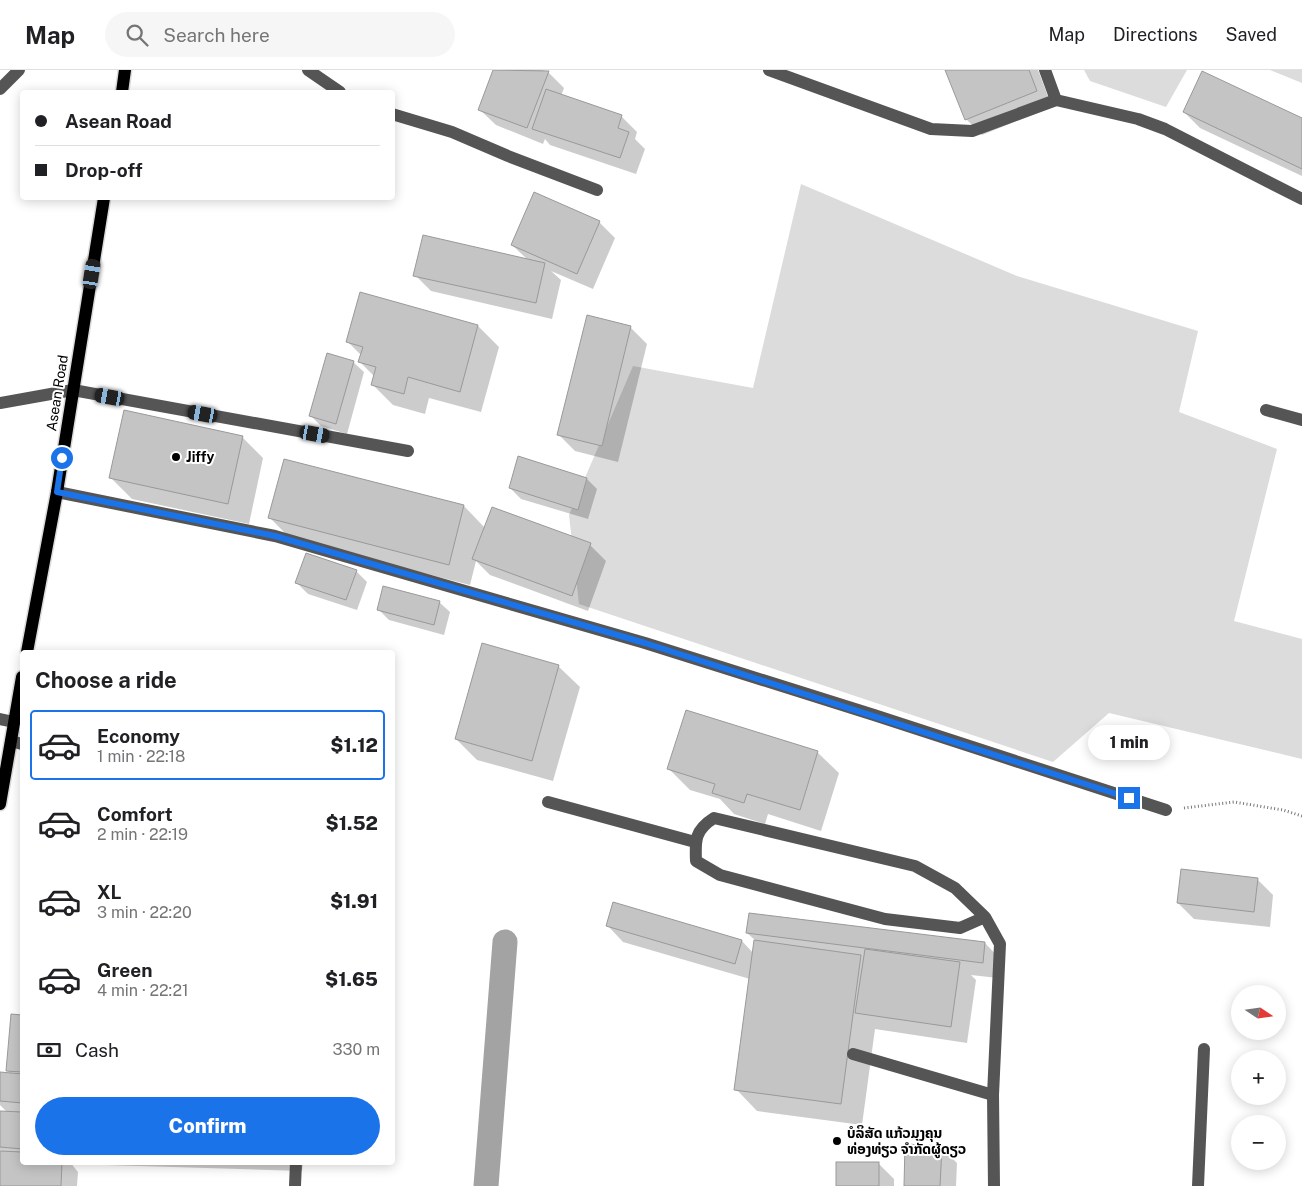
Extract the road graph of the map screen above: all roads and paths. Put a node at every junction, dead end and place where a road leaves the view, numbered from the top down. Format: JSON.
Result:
{"nodes":[{"id":1,"x":19,"y":70,"type":"edge"},
{"id":2,"x":125,"y":70,"type":"edge"},
{"id":3,"x":308,"y":70,"type":"edge"},
{"id":4,"x":770,"y":70,"type":"edge"},
{"id":5,"x":1045,"y":70,"type":"edge"},
{"id":6,"x":0,"y":89,"type":"edge"},
{"id":7,"x":122,"y":90,"type":"edge"},
{"id":8,"x":337,"y":90,"type":"edge"},
{"id":9,"x":1056,"y":100,"type":"junction"},
{"id":10,"x":395,"y":115,"type":"edge"},
{"id":11,"x":597,"y":190,"type":"dead end"},
{"id":12,"x":1302,"y":199,"type":"edge"},
{"id":13,"x":104,"y":200,"type":"edge"},
{"id":14,"x":72,"y":390,"type":"junction"},
{"id":15,"x":0,"y":403,"type":"edge"},
{"id":16,"x":1266,"y":410,"type":"dead end"},
{"id":17,"x":1302,"y":420,"type":"edge"},
{"id":18,"x":408,"y":451,"type":"dead end"},
{"id":19,"x":57,"y":492,"type":"junction"},
{"id":20,"x":27,"y":650,"type":"edge"},
{"id":21,"x":20,"y":688,"type":"edge"},
{"id":22,"x":0,"y":719,"type":"edge"},
{"id":23,"x":14,"y":722,"type":"junction"},
{"id":24,"x":17,"y":742,"type":"edge"},
{"id":25,"x":548,"y":802,"type":"dead end"},
{"id":26,"x":0,"y":804,"type":"edge"},
{"id":27,"x":1166,"y":810,"type":"joint"},
{"id":28,"x":1302,"y":816,"type":"edge"},
{"id":29,"x":695,"y":842,"type":"junction"},
{"id":30,"x":985,"y":917,"type":"junction"},
{"id":31,"x":1204,"y":1049,"type":"dead end"},
{"id":32,"x":853,"y":1054,"type":"dead end"},
{"id":33,"x":993,"y":1095,"type":"junction"},
{"id":34,"x":296,"y":1165,"type":"edge"},
{"id":35,"x":295,"y":1186,"type":"edge"},
{"id":36,"x":994,"y":1186,"type":"edge"},
{"id":37,"x":1198,"y":1186,"type":"edge"}],
"edges":[{"from":1,"to":6,"type":"street"},
{"from":2,"to":7,"type":"main road"},
{"from":3,"to":8,"type":"street"},
{"from":4,"to":9,"type":"street"},
{"from":5,"to":9,"type":"street"},
{"from":9,"to":12,"type":"street"},
{"from":10,"to":11,"type":"street"},
{"from":13,"to":14,"type":"main road","name":"Asean Road"},
{"from":14,"to":15,"type":"street"},
{"from":14,"to":18,"type":"street"},
{"from":14,"to":19,"type":"main road","name":"Asean Road"},
{"from":16,"to":17,"type":"street"},
{"from":19,"to":20,"type":"main road","name":"Asean Road"},
{"from":19,"to":27,"type":"street"},
{"from":21,"to":23,"type":"main road"},
{"from":22,"to":23,"type":"street"},
{"from":23,"to":24,"type":"main road"},
{"from":24,"to":26,"type":"main road"},
{"from":25,"to":29,"type":"street"},
{"from":27,"to":28,"type":"path"},
{"from":29,"to":30,"type":"street"},
{"from":29,"to":30,"type":"street"},
{"from":30,"to":33,"type":"street"},
{"from":31,"to":37,"type":"street"},
{"from":32,"to":33,"type":"street"},
{"from":33,"to":36,"type":"street"},
{"from":34,"to":35,"type":"street"}]}
